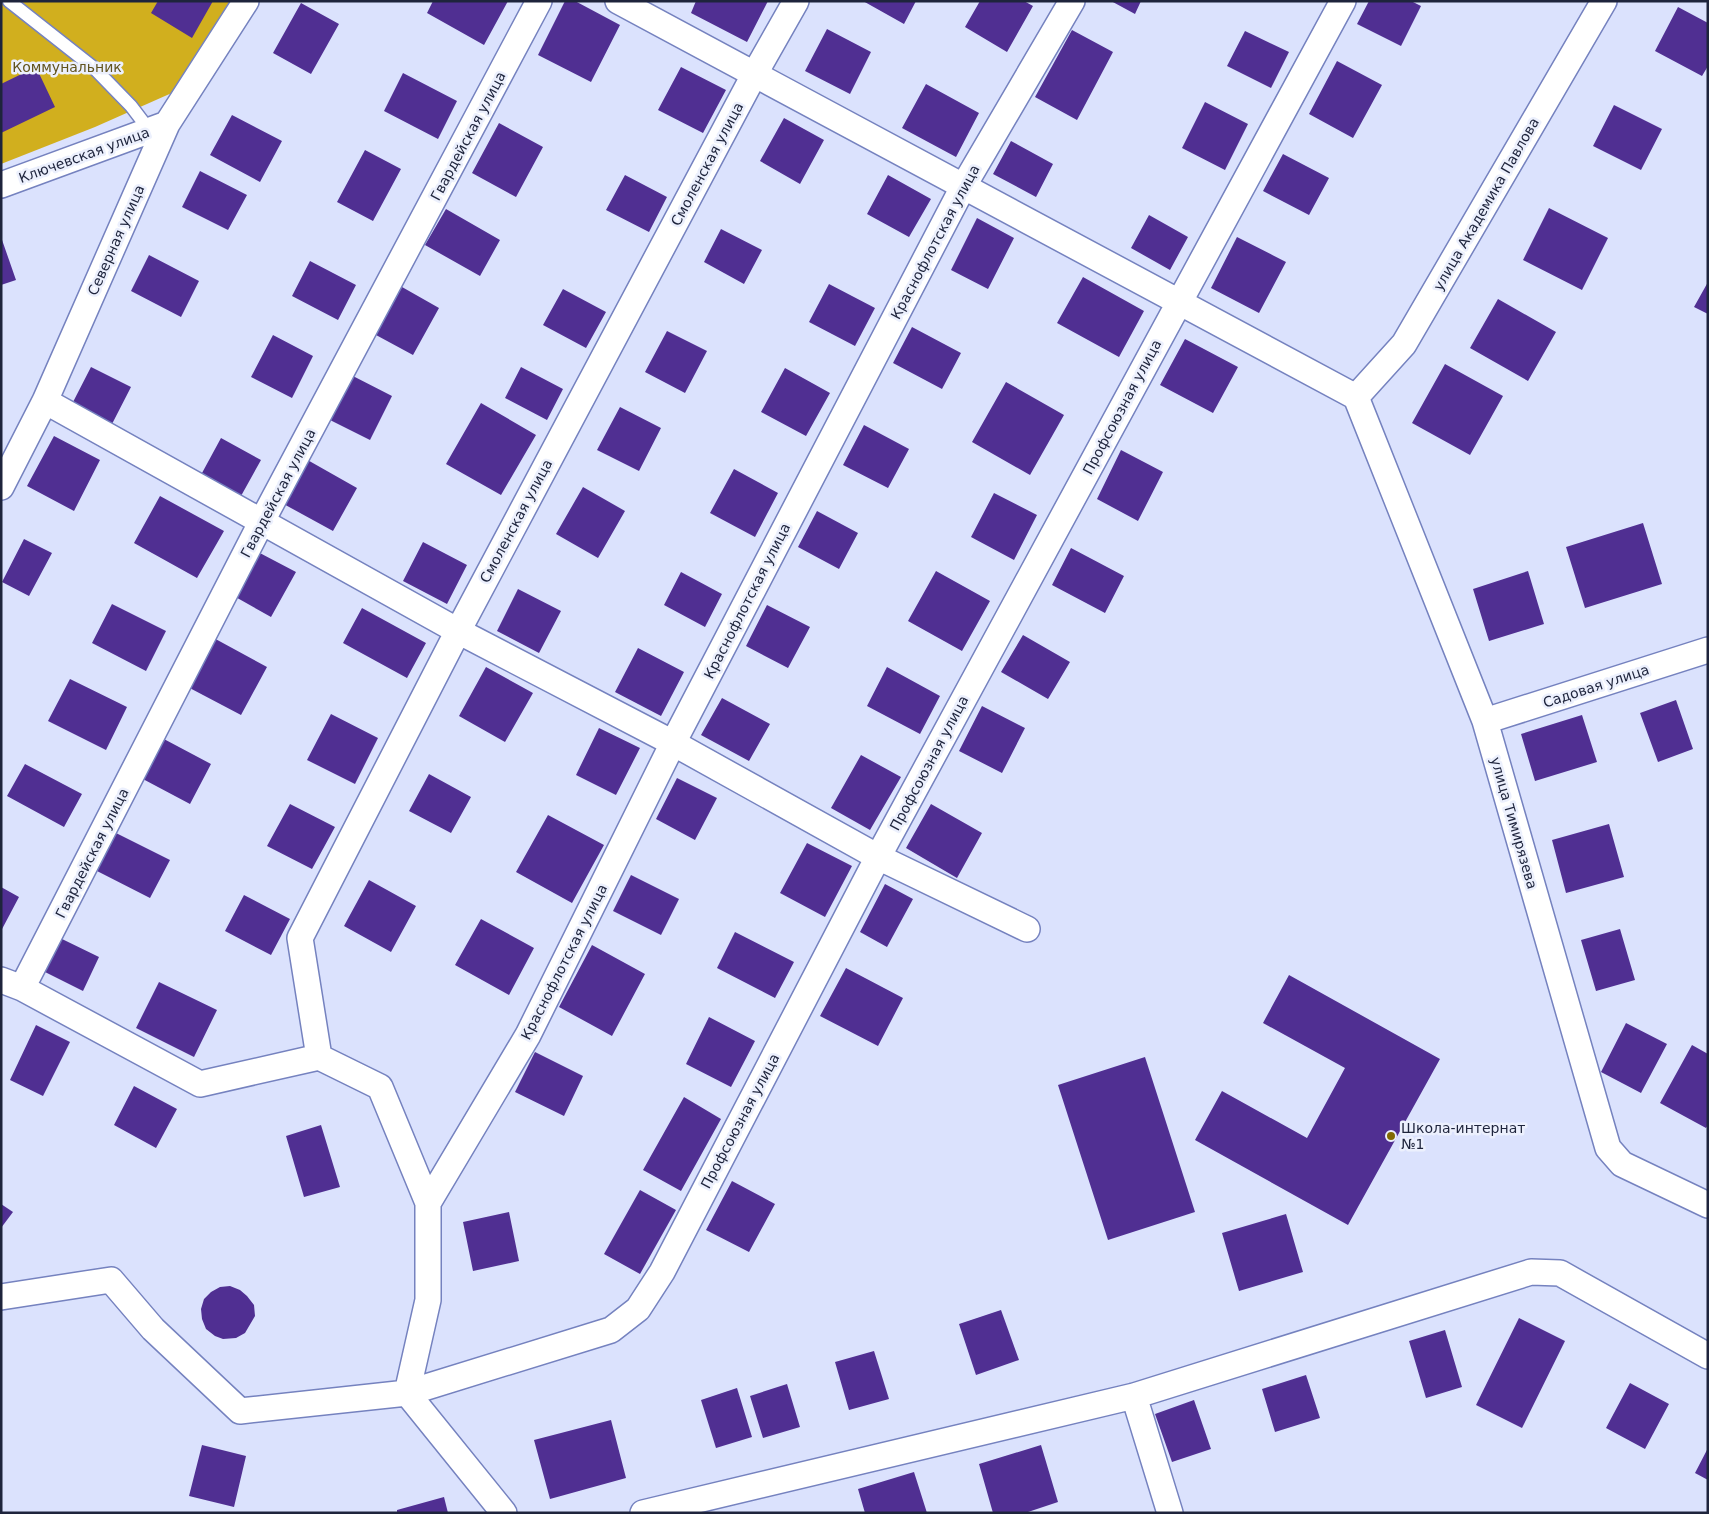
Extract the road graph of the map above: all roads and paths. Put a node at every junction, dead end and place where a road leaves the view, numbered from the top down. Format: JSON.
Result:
{"nodes":[{"id":1,"x":9,"y":1,"type":"edge"},
{"id":2,"x":246,"y":1,"type":"edge"},
{"id":3,"x":539,"y":1,"type":"edge"},
{"id":4,"x":618,"y":1,"type":"edge"},
{"id":5,"x":796,"y":1,"type":"edge"},
{"id":6,"x":1072,"y":1,"type":"edge"},
{"id":7,"x":1342,"y":1,"type":"edge"},
{"id":8,"x":1604,"y":1,"type":"edge"},
{"id":9,"x":754,"y":75,"type":"junction"},
{"id":10,"x":159,"y":127,"type":"junction"},
{"id":11,"x":1,"y":185,"type":"edge"},
{"id":12,"x":963,"y":187,"type":"junction"},
{"id":13,"x":1178,"y":303,"type":"junction"},
{"id":14,"x":1356,"y":397,"type":"junction"},
{"id":15,"x":45,"y":401,"type":"junction"},
{"id":16,"x":1,"y":487,"type":"edge"},
{"id":17,"x":262,"y":521,"type":"junction"},
{"id":18,"x":458,"y":631,"type":"junction"},
{"id":19,"x":1708,"y":650,"type":"edge"},
{"id":20,"x":1485,"y":721,"type":"junction"},
{"id":21,"x":673,"y":743,"type":"junction"},
{"id":22,"x":878,"y":857,"type":"junction"},
{"id":23,"x":1027,"y":928,"type":"dead end"},
{"id":24,"x":12,"y":984,"type":"edge"},
{"id":25,"x":319,"y":1057,"type":"junction"},
{"id":26,"x":428,"y":1203,"type":"junction"},
{"id":27,"x":1708,"y":1205,"type":"edge"},
{"id":28,"x":1,"y":1297,"type":"edge"},
{"id":29,"x":1708,"y":1356,"type":"edge"},
{"id":30,"x":407,"y":1393,"type":"junction"},
{"id":31,"x":1134,"y":1396,"type":"junction"},
{"id":32,"x":504,"y":1513,"type":"edge"},
{"id":33,"x":643,"y":1513,"type":"edge"},
{"id":34,"x":1170,"y":1513,"type":"edge"}],
"edges":[{"from":1,"to":10,"type":"lane"},
{"from":2,"to":10,"type":"street","name":"Северная улица"},
{"from":3,"to":17,"type":"street","name":"Гвардейская улица"},
{"from":4,"to":9,"type":"street"},
{"from":5,"to":9,"type":"street","name":"Смоленская улица"},
{"from":6,"to":12,"type":"street","name":"Краснофлотская улица"},
{"from":7,"to":13,"type":"street","name":"Профсоюзная улица"},
{"from":8,"to":14,"type":"street","name":"улица Академика Павлова"},
{"from":9,"to":12,"type":"street"},
{"from":9,"to":18,"type":"street","name":"Смоленская улица"},
{"from":10,"to":11,"type":"street","name":"Ключевская улица"},
{"from":10,"to":15,"type":"street","name":"Северная улица"},
{"from":12,"to":13,"type":"street"},
{"from":12,"to":21,"type":"street","name":"Краснофлотская улица"},
{"from":13,"to":14,"type":"street"},
{"from":13,"to":22,"type":"street","name":"Профсоюзная улица"},
{"from":14,"to":20,"type":"street","name":"улица Тимирязева"},
{"from":15,"to":16,"type":"street","name":"Северная улица"},
{"from":15,"to":17,"type":"street"},
{"from":17,"to":18,"type":"street"},
{"from":17,"to":24,"type":"street","name":"Гвардейская улица"},
{"from":18,"to":21,"type":"street"},
{"from":18,"to":25,"type":"street","name":"Смоленская улица"},
{"from":19,"to":20,"type":"street","name":"Садовая улица"},
{"from":20,"to":27,"type":"street","name":"улица Тимирязева"},
{"from":21,"to":22,"type":"street"},
{"from":21,"to":26,"type":"street","name":"Краснофлотская улица"},
{"from":22,"to":23,"type":"street"},
{"from":22,"to":30,"type":"street","name":"Профсоюзная улица"},
{"from":24,"to":25,"type":"street"},
{"from":25,"to":26,"type":"street"},
{"from":26,"to":30,"type":"street"},
{"from":28,"to":30,"type":"street","name":"Профсоюзная улица"},
{"from":29,"to":31,"type":"street"},
{"from":30,"to":32,"type":"street"},
{"from":31,"to":33,"type":"street"},
{"from":31,"to":34,"type":"street"}]}
